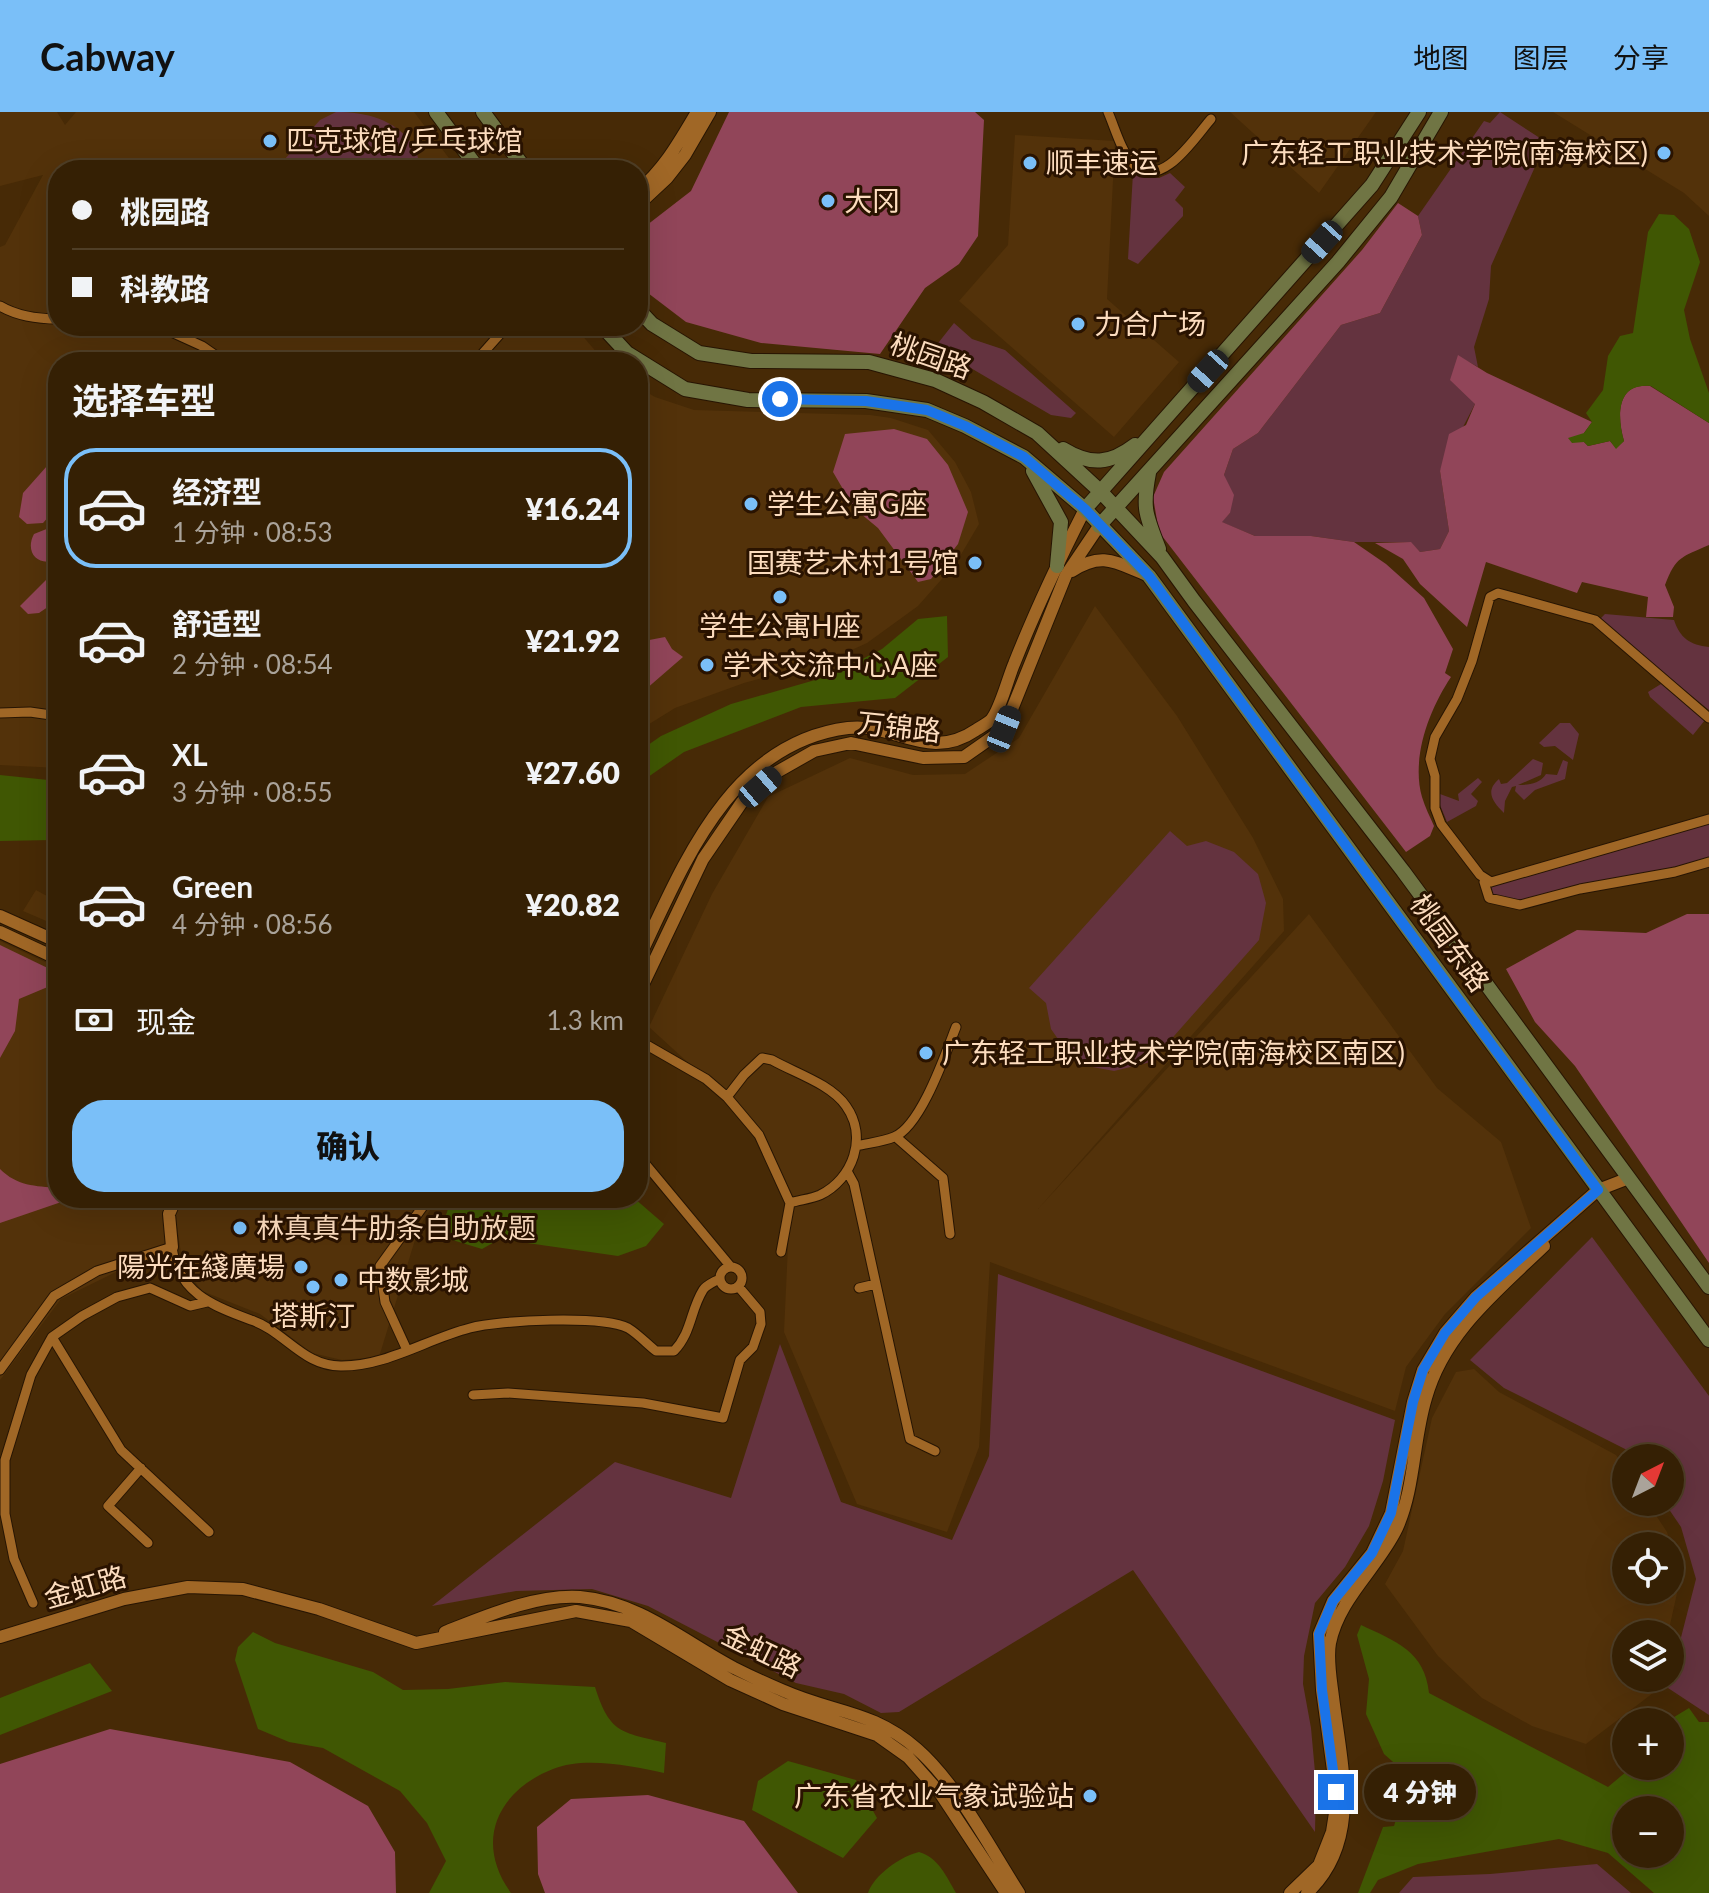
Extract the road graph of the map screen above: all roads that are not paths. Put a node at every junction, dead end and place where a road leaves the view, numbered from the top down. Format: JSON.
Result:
{"nodes":[{"id":1,"x":436,"y":112,"type":"edge"},
{"id":2,"x":483,"y":112,"type":"edge"},
{"id":3,"x":697,"y":112,"type":"edge"},
{"id":4,"x":710,"y":112,"type":"edge"},
{"id":5,"x":1108,"y":112,"type":"edge"},
{"id":6,"x":1419,"y":112,"type":"edge"},
{"id":7,"x":1441,"y":112,"type":"edge"},
{"id":8,"x":1211,"y":119,"type":"dead end"},
{"id":9,"x":472,"y":160,"type":"edge"},
{"id":10,"x":519,"y":160,"type":"edge"},
{"id":11,"x":648,"y":181,"type":"edge"},
{"id":12,"x":648,"y":195,"type":"edge"},
{"id":13,"x":0,"y":306,"type":"edge"},
{"id":14,"x":48,"y":319,"type":"edge"},
{"id":15,"x":648,"y":320,"type":"edge"},
{"id":16,"x":180,"y":336,"type":"edge"},
{"id":17,"x":498,"y":336,"type":"edge"},
{"id":18,"x":611,"y":336,"type":"edge"},
{"id":19,"x":211,"y":352,"type":"edge"},
{"id":20,"x":484,"y":352,"type":"edge"},
{"id":21,"x":626,"y":352,"type":"edge"},
{"id":22,"x":648,"y":366,"type":"edge"},
{"id":23,"x":1160,"y":425,"type":"junction"},
{"id":24,"x":1037,"y":433,"type":"junction"},
{"id":25,"x":1024,"y":457,"type":"junction"},
{"id":26,"x":1149,"y":473,"type":"junction"},
{"id":27,"x":1101,"y":492,"type":"junction"},
{"id":28,"x":1116,"y":507,"type":"junction"},
{"id":29,"x":1085,"y":509,"type":"junction"},
{"id":30,"x":1099,"y":526,"type":"junction"},
{"id":31,"x":1162,"y":557,"type":"junction"},
{"id":32,"x":1061,"y":570,"type":"junction"},
{"id":33,"x":1149,"y":576,"type":"junction"},
{"id":34,"x":0,"y":713,"type":"edge"},
{"id":35,"x":48,"y":715,"type":"edge"},
{"id":36,"x":1709,"y":718,"type":"edge"},
{"id":37,"x":1709,"y":819,"type":"edge"},
{"id":38,"x":1709,"y":862,"type":"edge"},
{"id":39,"x":1484,"y":882,"type":"dead end"},
{"id":40,"x":0,"y":916,"type":"edge"},
{"id":41,"x":0,"y":932,"type":"edge"},
{"id":42,"x":48,"y":938,"type":"edge"},
{"id":43,"x":648,"y":939,"type":"edge"},
{"id":44,"x":48,"y":954,"type":"edge"},
{"id":45,"x":648,"y":974,"type":"edge"},
{"id":46,"x":956,"y":1027,"type":"dead end"},
{"id":47,"x":648,"y":1046,"type":"edge"},
{"id":48,"x":727,"y":1097,"type":"junction"},
{"id":49,"x":896,"y":1137,"type":"junction"},
{"id":50,"x":856,"y":1146,"type":"junction"},
{"id":51,"x":648,"y":1167,"type":"edge"},
{"id":52,"x":848,"y":1173,"type":"junction"},
{"id":53,"x":1629,"y":1178,"type":"junction"},
{"id":54,"x":1600,"y":1193,"type":"junction"},
{"id":55,"x":790,"y":1203,"type":"junction"},
{"id":56,"x":172,"y":1208,"type":"edge"},
{"id":57,"x":422,"y":1208,"type":"edge"},
{"id":58,"x":950,"y":1234,"type":"dead end"},
{"id":59,"x":172,"y":1247,"type":"junction"},
{"id":60,"x":781,"y":1252,"type":"dead end"},
{"id":61,"x":731,"y":1267,"type":"junction"},
{"id":62,"x":719,"y":1279,"type":"junction"},
{"id":63,"x":876,"y":1284,"type":"junction"},
{"id":64,"x":738,"y":1286,"type":"junction"},
{"id":65,"x":1709,"y":1287,"type":"edge"},
{"id":66,"x":859,"y":1288,"type":"dead end"},
{"id":67,"x":207,"y":1302,"type":"junction"},
{"id":68,"x":52,"y":1337,"type":"junction"},
{"id":69,"x":1709,"y":1340,"type":"edge"},
{"id":70,"x":407,"y":1350,"type":"junction"},
{"id":71,"x":0,"y":1370,"type":"edge"},
{"id":72,"x":473,"y":1395,"type":"dead end"},
{"id":73,"x":935,"y":1451,"type":"dead end"},
{"id":74,"x":141,"y":1468,"type":"junction"},
{"id":75,"x":209,"y":1532,"type":"dead end"},
{"id":76,"x":148,"y":1543,"type":"dead end"},
{"id":77,"x":33,"y":1603,"type":"dead end"},
{"id":78,"x":0,"y":1637,"type":"edge"},
{"id":79,"x":416,"y":1643,"type":"junction"},
{"id":80,"x":1006,"y":1893,"type":"edge"},
{"id":81,"x":1019,"y":1893,"type":"edge"},
{"id":82,"x":1290,"y":1893,"type":"edge"},
{"id":83,"x":1307,"y":1893,"type":"edge"}],
"edges":[{"from":1,"to":9,"type":"main road"},
{"from":2,"to":10,"type":"main road"},
{"from":3,"to":11,"type":"street"},
{"from":4,"to":12,"type":"street"},
{"from":5,"to":8,"type":"street"},
{"from":6,"to":23,"type":"main road"},
{"from":7,"to":26,"type":"main road"},
{"from":13,"to":14,"type":"street"},
{"from":15,"to":24,"type":"main road","name":"桃园路"},
{"from":16,"to":19,"type":"street"},
{"from":17,"to":20,"type":"street"},
{"from":18,"to":21,"type":"main road","name":"桃园路"},
{"from":22,"to":25,"type":"main road","name":"桃园路"},
{"from":23,"to":24,"type":"main road"},
{"from":23,"to":27,"type":"main road"},
{"from":24,"to":27,"type":"main road","name":"桃园路"},
{"from":25,"to":29,"type":"main road","name":"桃园路"},
{"from":25,"to":32,"type":"main road"},
{"from":26,"to":28,"type":"main road"},
{"from":26,"to":31,"type":"main road"},
{"from":27,"to":28,"type":"main road","name":"桃园路"},
{"from":27,"to":29,"type":"main road"},
{"from":28,"to":30,"type":"main road"},
{"from":28,"to":31,"type":"main road","name":"桃园路"},
{"from":29,"to":30,"type":"main road","name":"桃园路"},
{"from":29,"to":32,"type":"street","name":"万锦路"},
{"from":30,"to":32,"type":"street","name":"万锦路"},
{"from":30,"to":33,"type":"main road","name":"桃园路"},
{"from":31,"to":53,"type":"main road","name":"桃园东路"},
{"from":32,"to":33,"type":"street"},
{"from":32,"to":43,"type":"street","name":"万锦路"},
{"from":32,"to":45,"type":"street","name":"万锦路"},
{"from":33,"to":54,"type":"main road","name":"桃园东路"},
{"from":34,"to":35,"type":"street"},
{"from":36,"to":37,"type":"street"},
{"from":38,"to":39,"type":"street"},
{"from":40,"to":42,"type":"street"},
{"from":41,"to":44,"type":"street"},
{"from":46,"to":49,"type":"street"},
{"from":47,"to":48,"type":"street"},
{"from":48,"to":50,"type":"street"},
{"from":48,"to":55,"type":"street"},
{"from":49,"to":50,"type":"street"},
{"from":49,"to":58,"type":"street"},
{"from":50,"to":52,"type":"street"},
{"from":51,"to":61,"type":"street"},
{"from":52,"to":55,"type":"street"},
{"from":52,"to":63,"type":"street"},
{"from":53,"to":54,"type":"street"},
{"from":53,"to":65,"type":"main road","name":"桃园东路"},
{"from":54,"to":69,"type":"main road","name":"桃园东路"},
{"from":54,"to":82,"type":"street"},
{"from":54,"to":83,"type":"street"},
{"from":55,"to":60,"type":"street"},
{"from":56,"to":59,"type":"street"},
{"from":57,"to":70,"type":"street"},
{"from":59,"to":67,"type":"street"},
{"from":59,"to":71,"type":"street"},
{"from":61,"to":62,"type":"street"},
{"from":61,"to":64,"type":"street"},
{"from":62,"to":64,"type":"street"},
{"from":62,"to":70,"type":"street"},
{"from":63,"to":66,"type":"street"},
{"from":63,"to":73,"type":"street"},
{"from":64,"to":72,"type":"street"},
{"from":67,"to":68,"type":"street"},
{"from":67,"to":70,"type":"street"},
{"from":68,"to":74,"type":"street"},
{"from":68,"to":77,"type":"street"},
{"from":74,"to":75,"type":"street"},
{"from":74,"to":76,"type":"street"},
{"from":78,"to":79,"type":"street","name":"金虹路"},
{"from":79,"to":80,"type":"street","name":"金虹路"},
{"from":79,"to":81,"type":"street","name":"金虹路"}]}
